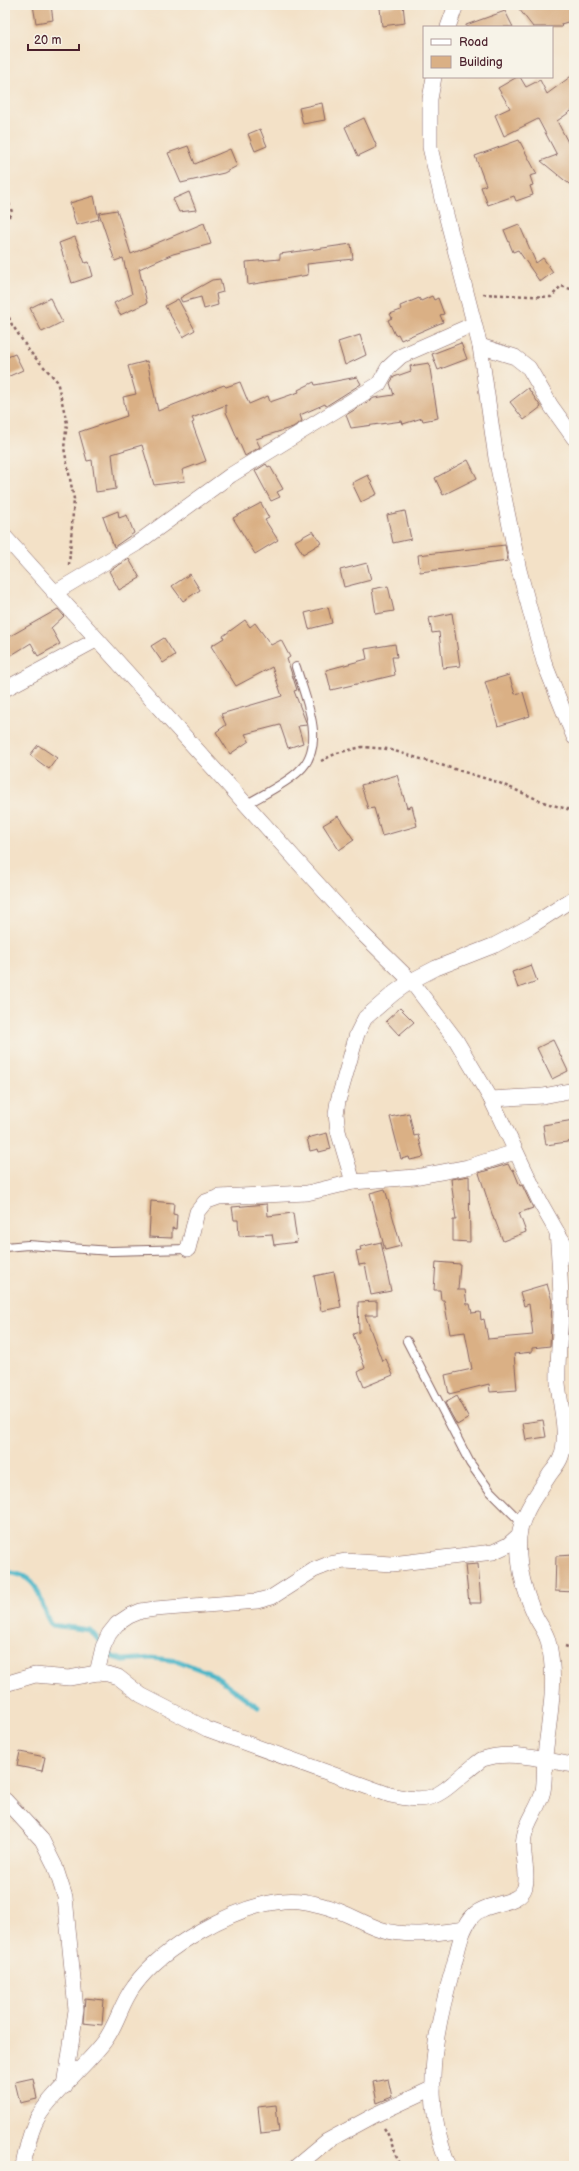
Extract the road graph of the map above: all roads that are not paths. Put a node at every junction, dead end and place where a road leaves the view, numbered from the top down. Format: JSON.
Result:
{"nodes":[{"id":1,"x":456,"y":5,"type":"edge"},
{"id":2,"x":448,"y":26,"type":"edge"},
{"id":3,"x":434,"y":78,"type":"edge"},
{"id":4,"x":474,"y":324,"type":"junction"},
{"id":5,"x":480,"y":346,"type":"junction"},
{"id":6,"x":574,"y":438,"type":"edge"},
{"id":7,"x":5,"y":536,"type":"edge"},
{"id":8,"x":61,"y":589,"type":"junction"},
{"id":9,"x":96,"y":640,"type":"junction"},
{"id":10,"x":296,"y":667,"type":"dead end"},
{"id":11,"x":5,"y":689,"type":"edge"},
{"id":12,"x":574,"y":737,"type":"edge"},
{"id":13,"x":247,"y":804,"type":"junction"},
{"id":14,"x":574,"y":898,"type":"edge"},
{"id":15,"x":411,"y":981,"type":"junction"},
{"id":16,"x":574,"y":1090,"type":"edge"},
{"id":17,"x":491,"y":1099,"type":"junction"},
{"id":18,"x":515,"y":1152,"type":"junction"},
{"id":19,"x":353,"y":1182,"type":"junction"},
{"id":20,"x":556,"y":1232,"type":"junction"},
{"id":21,"x":5,"y":1247,"type":"edge"},
{"id":22,"x":188,"y":1249,"type":"joint"},
{"id":23,"x":574,"y":1259,"type":"edge"},
{"id":24,"x":407,"y":1341,"type":"dead end"},
{"id":25,"x":521,"y":1529,"type":"junction"},
{"id":26,"x":97,"y":1673,"type":"junction"},
{"id":27,"x":5,"y":1684,"type":"edge"},
{"id":28,"x":544,"y":1760,"type":"junction"},
{"id":29,"x":574,"y":1765,"type":"edge"},
{"id":30,"x":5,"y":1800,"type":"edge"},
{"id":31,"x":464,"y":1929,"type":"junction"},
{"id":32,"x":65,"y":2086,"type":"junction"},
{"id":33,"x":432,"y":2088,"type":"junction"},
{"id":34,"x":23,"y":2166,"type":"edge"},
{"id":35,"x":296,"y":2166,"type":"edge"},
{"id":36,"x":449,"y":2166,"type":"edge"}],
"edges":[{"from":1,"to":2,"type":"street"},
{"from":3,"to":4,"type":"street"},
{"from":4,"to":5,"type":"street"},
{"from":4,"to":8,"type":"street"},
{"from":5,"to":6,"type":"street"},
{"from":5,"to":12,"type":"street"},
{"from":7,"to":8,"type":"street"},
{"from":8,"to":9,"type":"street"},
{"from":9,"to":11,"type":"street"},
{"from":9,"to":13,"type":"street"},
{"from":10,"to":13,"type":"lane"},
{"from":13,"to":15,"type":"street"},
{"from":14,"to":15,"type":"street"},
{"from":15,"to":17,"type":"street"},
{"from":15,"to":19,"type":"street"},
{"from":16,"to":17,"type":"street"},
{"from":17,"to":18,"type":"street"},
{"from":18,"to":19,"type":"street"},
{"from":18,"to":20,"type":"street"},
{"from":19,"to":22,"type":"street"},
{"from":20,"to":23,"type":"street"},
{"from":20,"to":25,"type":"street"},
{"from":21,"to":22,"type":"lane"},
{"from":24,"to":25,"type":"lane"},
{"from":25,"to":26,"type":"street"},
{"from":25,"to":28,"type":"street"},
{"from":26,"to":27,"type":"street"},
{"from":26,"to":28,"type":"street"},
{"from":28,"to":29,"type":"street"},
{"from":28,"to":31,"type":"street"},
{"from":30,"to":32,"type":"street"},
{"from":31,"to":32,"type":"street"},
{"from":31,"to":33,"type":"street"},
{"from":32,"to":34,"type":"street"},
{"from":33,"to":35,"type":"street"},
{"from":33,"to":36,"type":"street"}]}
